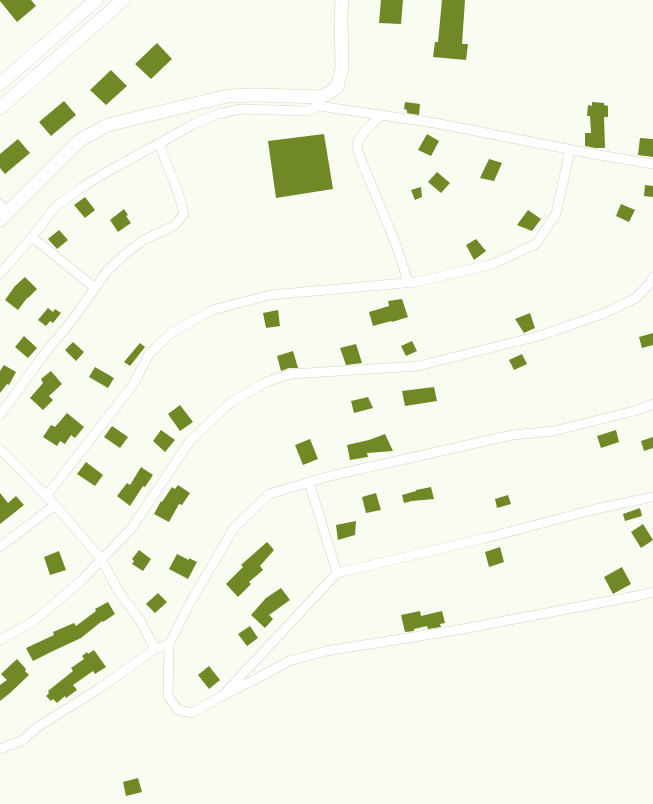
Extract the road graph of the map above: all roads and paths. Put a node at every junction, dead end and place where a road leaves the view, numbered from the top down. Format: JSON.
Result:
{"nodes":[{"id":1,"x":96,"y":0,"type":"edge"},
{"id":2,"x":123,"y":0,"type":"edge"},
{"id":3,"x":342,"y":0,"type":"edge"},
{"id":4,"x":0,"y":84,"type":"edge"},
{"id":5,"x":319,"y":102,"type":"junction"},
{"id":6,"x":0,"y":108,"type":"edge"},
{"id":7,"x":381,"y":115,"type":"junction"},
{"id":8,"x":159,"y":144,"type":"junction"},
{"id":9,"x":570,"y":150,"type":"junction"},
{"id":10,"x":653,"y":164,"type":"edge"},
{"id":11,"x":2,"y":212,"type":"edge"},
{"id":12,"x":32,"y":237,"type":"junction"},
{"id":13,"x":0,"y":274,"type":"edge"},
{"id":14,"x":653,"y":277,"type":"edge"},
{"id":15,"x":408,"y":282,"type":"junction"},
{"id":16,"x":95,"y":288,"type":"junction"},
{"id":17,"x":653,"y":404,"type":"edge"},
{"id":18,"x":0,"y":414,"type":"edge"},
{"id":19,"x":0,"y":449,"type":"edge"},
{"id":20,"x":309,"y":482,"type":"junction"},
{"id":21,"x":46,"y":496,"type":"junction"},
{"id":22,"x":653,"y":497,"type":"edge"},
{"id":23,"x":55,"y":505,"type":"junction"},
{"id":24,"x":0,"y":547,"type":"edge"},
{"id":25,"x":102,"y":560,"type":"junction"},
{"id":26,"x":337,"y":572,"type":"junction"},
{"id":27,"x":653,"y":592,"type":"edge"},
{"id":28,"x":0,"y":640,"type":"edge"},
{"id":29,"x":169,"y":644,"type":"junction"},
{"id":30,"x":155,"y":649,"type":"junction"},
{"id":31,"x":222,"y":696,"type":"junction"},
{"id":32,"x":0,"y":749,"type":"edge"}],
"edges":[{"from":1,"to":4,"type":"street"},
{"from":2,"to":6,"type":"street"},
{"from":3,"to":5,"type":"street"},
{"from":5,"to":7,"type":"street"},
{"from":5,"to":8,"type":"street"},
{"from":5,"to":11,"type":"street"},
{"from":7,"to":9,"type":"street"},
{"from":7,"to":15,"type":"street"},
{"from":8,"to":12,"type":"street"},
{"from":8,"to":16,"type":"street"},
{"from":9,"to":10,"type":"street"},
{"from":9,"to":15,"type":"street"},
{"from":12,"to":13,"type":"street"},
{"from":12,"to":16,"type":"street"},
{"from":14,"to":25,"type":"street"},
{"from":15,"to":21,"type":"street"},
{"from":16,"to":18,"type":"street"},
{"from":17,"to":20,"type":"street"},
{"from":19,"to":21,"type":"street"},
{"from":20,"to":26,"type":"street"},
{"from":20,"to":29,"type":"street"},
{"from":21,"to":23,"type":"street"},
{"from":22,"to":26,"type":"street"},
{"from":23,"to":24,"type":"street"},
{"from":23,"to":25,"type":"street"},
{"from":25,"to":28,"type":"street"},
{"from":25,"to":30,"type":"street"},
{"from":26,"to":31,"type":"street"},
{"from":27,"to":31,"type":"street"},
{"from":29,"to":30,"type":"street"},
{"from":29,"to":31,"type":"street"},
{"from":30,"to":32,"type":"street"}]}
